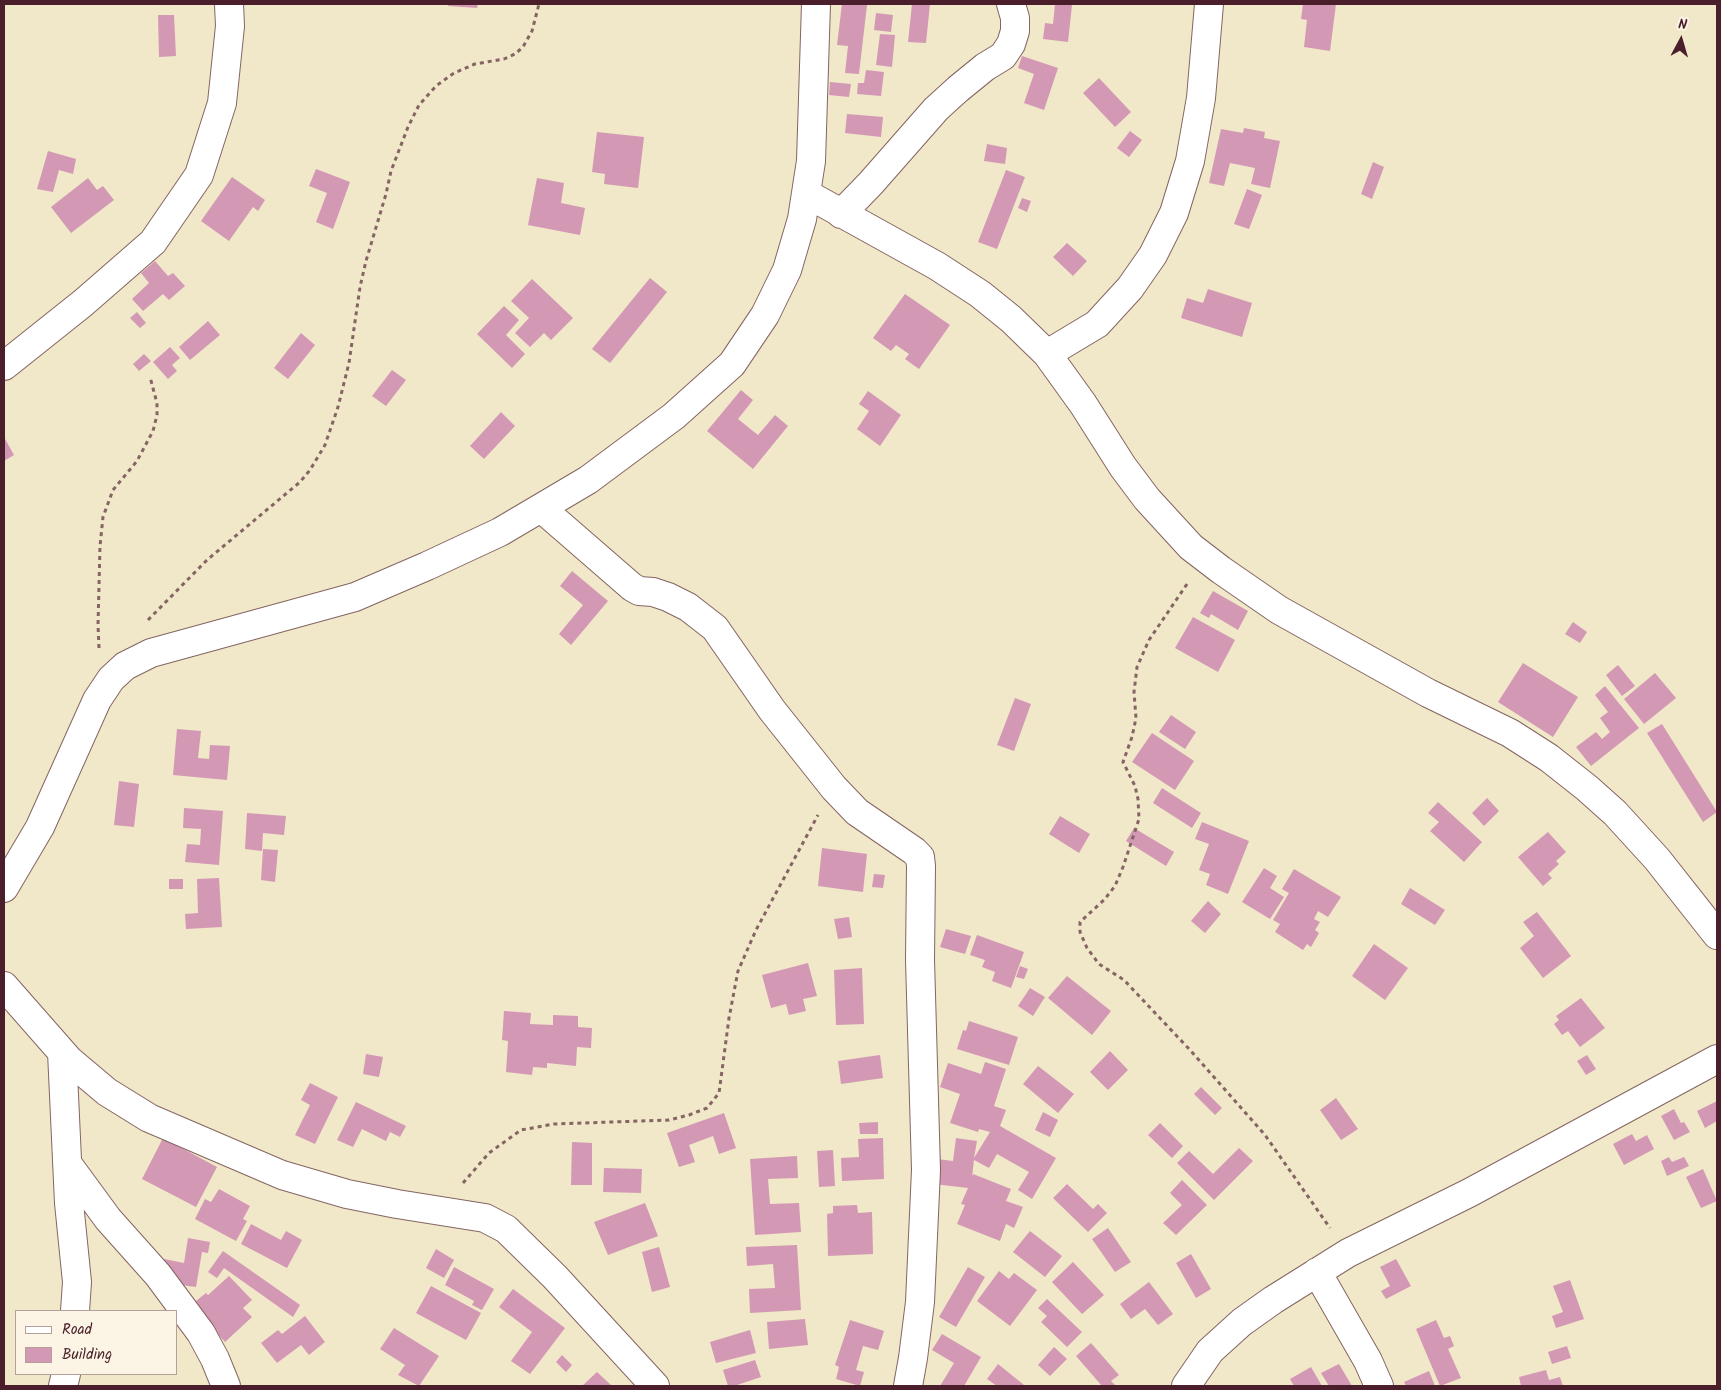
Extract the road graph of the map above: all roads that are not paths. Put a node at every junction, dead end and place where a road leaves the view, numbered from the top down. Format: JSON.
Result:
{"nodes":[{"id":1,"x":229,"y":4,"type":"edge"},
{"id":2,"x":816,"y":4,"type":"edge"},
{"id":3,"x":1011,"y":4,"type":"edge"},
{"id":4,"x":1209,"y":4,"type":"edge"},
{"id":5,"x":807,"y":194,"type":"junction"},
{"id":6,"x":841,"y":214,"type":"junction"},
{"id":7,"x":1047,"y":354,"type":"junction"},
{"id":8,"x":4,"y":366,"type":"edge"},
{"id":9,"x":541,"y":508,"type":"junction"},
{"id":10,"x":4,"y":888,"type":"edge"},
{"id":11,"x":1717,"y":935,"type":"edge"},
{"id":12,"x":4,"y":986,"type":"edge"},
{"id":13,"x":62,"y":1052,"type":"junction"},
{"id":14,"x":1717,"y":1059,"type":"edge"},
{"id":15,"x":68,"y":1163,"type":"junction"},
{"id":16,"x":1316,"y":1272,"type":"junction"},
{"id":17,"x":75,"y":1310,"type":"edge"},
{"id":18,"x":226,"y":1386,"type":"edge"},
{"id":19,"x":655,"y":1386,"type":"edge"},
{"id":20,"x":908,"y":1386,"type":"edge"},
{"id":21,"x":1186,"y":1386,"type":"edge"},
{"id":22,"x":1379,"y":1386,"type":"edge"}],
"edges":[{"from":1,"to":8,"type":"street"},
{"from":2,"to":5,"type":"street"},
{"from":3,"to":6,"type":"street"},
{"from":4,"to":7,"type":"street"},
{"from":5,"to":6,"type":"street"},
{"from":5,"to":9,"type":"street"},
{"from":6,"to":7,"type":"street"},
{"from":7,"to":11,"type":"street"},
{"from":9,"to":10,"type":"street"},
{"from":9,"to":20,"type":"street"},
{"from":12,"to":13,"type":"street"},
{"from":13,"to":15,"type":"street"},
{"from":13,"to":19,"type":"street"},
{"from":14,"to":16,"type":"street"},
{"from":15,"to":17,"type":"street"},
{"from":15,"to":18,"type":"street"},
{"from":16,"to":21,"type":"street"},
{"from":16,"to":22,"type":"street"}]}
